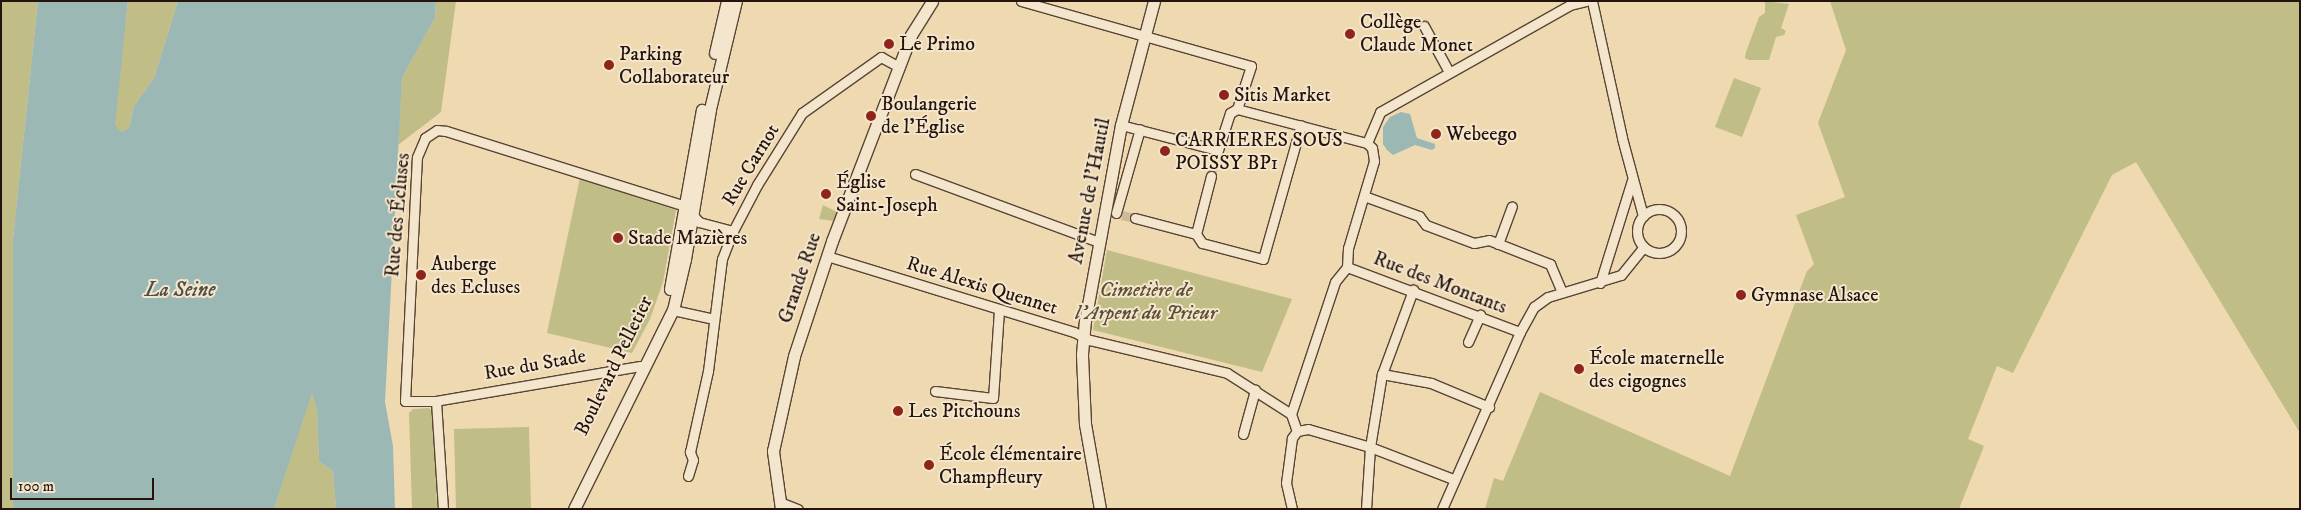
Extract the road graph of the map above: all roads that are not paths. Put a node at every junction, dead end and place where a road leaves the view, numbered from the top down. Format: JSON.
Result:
{"nodes":[{"id":1,"x":727,"y":1,"type":"edge"},
{"id":2,"x":736,"y":1,"type":"edge"},
{"id":3,"x":932,"y":1,"type":"edge"},
{"id":4,"x":1021,"y":1,"type":"edge"},
{"id":5,"x":1154,"y":1,"type":"edge"},
{"id":6,"x":1586,"y":1,"type":"edge"},
{"id":7,"x":1592,"y":1,"type":"edge"},
{"id":8,"x":1424,"y":26,"type":"dead end"},
{"id":9,"x":1144,"y":36,"type":"junction"},
{"id":10,"x":899,"y":67,"type":"junction"},
{"id":11,"x":1449,"y":72,"type":"junction"},
{"id":12,"x":1237,"y":109,"type":"junction"},
{"id":13,"x":1121,"y":124,"type":"junction"},
{"id":14,"x":1301,"y":126,"type":"junction"},
{"id":15,"x":1140,"y":129,"type":"junction"},
{"id":16,"x":1367,"y":144,"type":"junction"},
{"id":17,"x":916,"y":174,"type":"dead end"},
{"id":18,"x":1211,"y":176,"type":"tunnel mouth"},
{"id":19,"x":1632,"y":180,"type":"junction"},
{"id":20,"x":1364,"y":196,"type":"junction"},
{"id":21,"x":1512,"y":206,"type":"dead end"},
{"id":22,"x":688,"y":210,"type":"junction"},
{"id":23,"x":1104,"y":210,"type":"junction"},
{"id":24,"x":1643,"y":216,"type":"junction"},
{"id":25,"x":1135,"y":218,"type":"tunnel mouth"},
{"id":26,"x":733,"y":230,"type":"junction"},
{"id":27,"x":1196,"y":234,"type":"junction"},
{"id":28,"x":1099,"y":242,"type":"junction"},
{"id":29,"x":1498,"y":244,"type":"junction"},
{"id":30,"x":1644,"y":247,"type":"junction"},
{"id":31,"x":827,"y":256,"type":"junction"},
{"id":32,"x":1347,"y":267,"type":"junction"},
{"id":33,"x":1600,"y":283,"type":"junction"},
{"id":34,"x":1413,"y":290,"type":"junction"},
{"id":35,"x":1562,"y":292,"type":"junction"},
{"id":36,"x":673,"y":310,"type":"junction"},
{"id":37,"x":999,"y":311,"type":"junction"},
{"id":38,"x":1480,"y":315,"type":"junction"},
{"id":39,"x":714,"y":319,"type":"junction"},
{"id":40,"x":1520,"y":332,"type":"junction"},
{"id":41,"x":1083,"y":335,"type":"junction"},
{"id":42,"x":1468,"y":342,"type":"dead end"},
{"id":43,"x":640,"y":366,"type":"junction"},
{"id":44,"x":1382,"y":374,"type":"junction"},
{"id":45,"x":935,"y":390,"type":"dead end"},
{"id":46,"x":1255,"y":390,"type":"junction"},
{"id":47,"x":436,"y":401,"type":"junction"},
{"id":48,"x":1489,"y":407,"type":"junction"},
{"id":49,"x":1291,"y":414,"type":"junction"},
{"id":50,"x":1297,"y":432,"type":"junction"},
{"id":51,"x":1243,"y":434,"type":"dead end"},
{"id":52,"x":1370,"y":447,"type":"junction"},
{"id":53,"x":688,"y":476,"type":"dead end"},
{"id":54,"x":1453,"y":479,"type":"junction"},
{"id":55,"x":782,"y":506,"type":"edge"},
{"id":56,"x":443,"y":509,"type":"edge"},
{"id":57,"x":568,"y":509,"type":"edge"},
{"id":58,"x":574,"y":509,"type":"edge"},
{"id":59,"x":798,"y":509,"type":"edge"},
{"id":60,"x":1100,"y":509,"type":"edge"},
{"id":61,"x":1292,"y":509,"type":"edge"},
{"id":62,"x":1366,"y":509,"type":"edge"},
{"id":63,"x":1442,"y":509,"type":"edge"}],
"edges":[{"from":1,"to":22,"type":"main road","name":"Boulevard Pelletier"},
{"from":2,"to":22,"type":"main road","name":"Boulevard Pelletier"},
{"from":3,"to":10,"type":"main road","name":"Grande Rue"},
{"from":4,"to":9,"type":"street"},
{"from":5,"to":9,"type":"main road","name":"Avenue de l'Hautil"},
{"from":6,"to":11,"type":"street"},
{"from":7,"to":19,"type":"street"},
{"from":8,"to":11,"type":"street"},
{"from":9,"to":12,"type":"street"},
{"from":9,"to":13,"type":"main road","name":"Avenue de l'Hautil"},
{"from":10,"to":26,"type":"street","name":"Rue Carnot"},
{"from":10,"to":31,"type":"main road","name":"Grande Rue"},
{"from":11,"to":16,"type":"street"},
{"from":12,"to":14,"type":"street"},
{"from":12,"to":15,"type":"street"},
{"from":13,"to":15,"type":"street"},
{"from":13,"to":23,"type":"main road","name":"Avenue de l'Hautil"},
{"from":14,"to":16,"type":"street"},
{"from":14,"to":27,"type":"street"},
{"from":15,"to":23,"type":"street","name":"Avenue de l'Hautil"},
{"from":16,"to":20,"type":"street"},
{"from":17,"to":28,"type":"street"},
{"from":18,"to":27,"type":"street"},
{"from":19,"to":24,"type":"street"},
{"from":19,"to":33,"type":"street"},
{"from":20,"to":29,"type":"street"},
{"from":20,"to":32,"type":"street"},
{"from":21,"to":29,"type":"street"},
{"from":22,"to":26,"type":"street","name":"Rue des Écluses"},
{"from":22,"to":36,"type":"main road","name":"Boulevard Pelletier"},
{"from":22,"to":43,"type":"main road","name":"Boulevard Pelletier"},
{"from":22,"to":47,"type":"street","name":"Rue des Écluses"},
{"from":23,"to":28,"type":"main road","name":"Avenue de l'Hautil"},
{"from":24,"to":30,"type":"street"},
{"from":24,"to":30,"type":"street"},
{"from":25,"to":27,"type":"street"},
{"from":26,"to":39,"type":"street","name":"Rue Carnot"},
{"from":28,"to":41,"type":"main road","name":"Avenue de l'Hautil"},
{"from":29,"to":35,"type":"street"},
{"from":30,"to":33,"type":"street"},
{"from":31,"to":37,"type":"street","name":"Rue Alexis Quennet"},
{"from":31,"to":55,"type":"main road","name":"Grande Rue"},
{"from":32,"to":34,"type":"street","name":"Rue des Montants"},
{"from":32,"to":49,"type":"street"},
{"from":33,"to":35,"type":"street"},
{"from":34,"to":38,"type":"street","name":"Rue des Montants"},
{"from":34,"to":44,"type":"street"},
{"from":35,"to":40,"type":"street"},
{"from":36,"to":39,"type":"street"},
{"from":36,"to":58,"type":"main road","name":"Boulevard Pelletier"},
{"from":37,"to":41,"type":"street","name":"Rue Alexis Quennet"},
{"from":37,"to":45,"type":"street"},
{"from":38,"to":40,"type":"street","name":"Rue des Montants"},
{"from":38,"to":42,"type":"street"},
{"from":39,"to":53,"type":"street","name":"Rue Carnot"},
{"from":40,"to":48,"type":"street"},
{"from":41,"to":46,"type":"street","name":"Rue Alexis Quennet"},
{"from":41,"to":60,"type":"main road","name":"Avenue de l'Hautil"},
{"from":43,"to":47,"type":"street","name":"Rue du Stade"},
{"from":43,"to":57,"type":"main road","name":"Boulevard Pelletier"},
{"from":44,"to":48,"type":"street"},
{"from":44,"to":52,"type":"street"},
{"from":46,"to":49,"type":"street","name":"Rue Alexis Quennet"},
{"from":46,"to":51,"type":"street"},
{"from":47,"to":56,"type":"street"},
{"from":48,"to":54,"type":"street"},
{"from":49,"to":50,"type":"street"},
{"from":50,"to":52,"type":"street"},
{"from":50,"to":61,"type":"street"},
{"from":52,"to":54,"type":"street"},
{"from":52,"to":62,"type":"street"},
{"from":54,"to":63,"type":"street"},
{"from":55,"to":59,"type":"street"}]}
